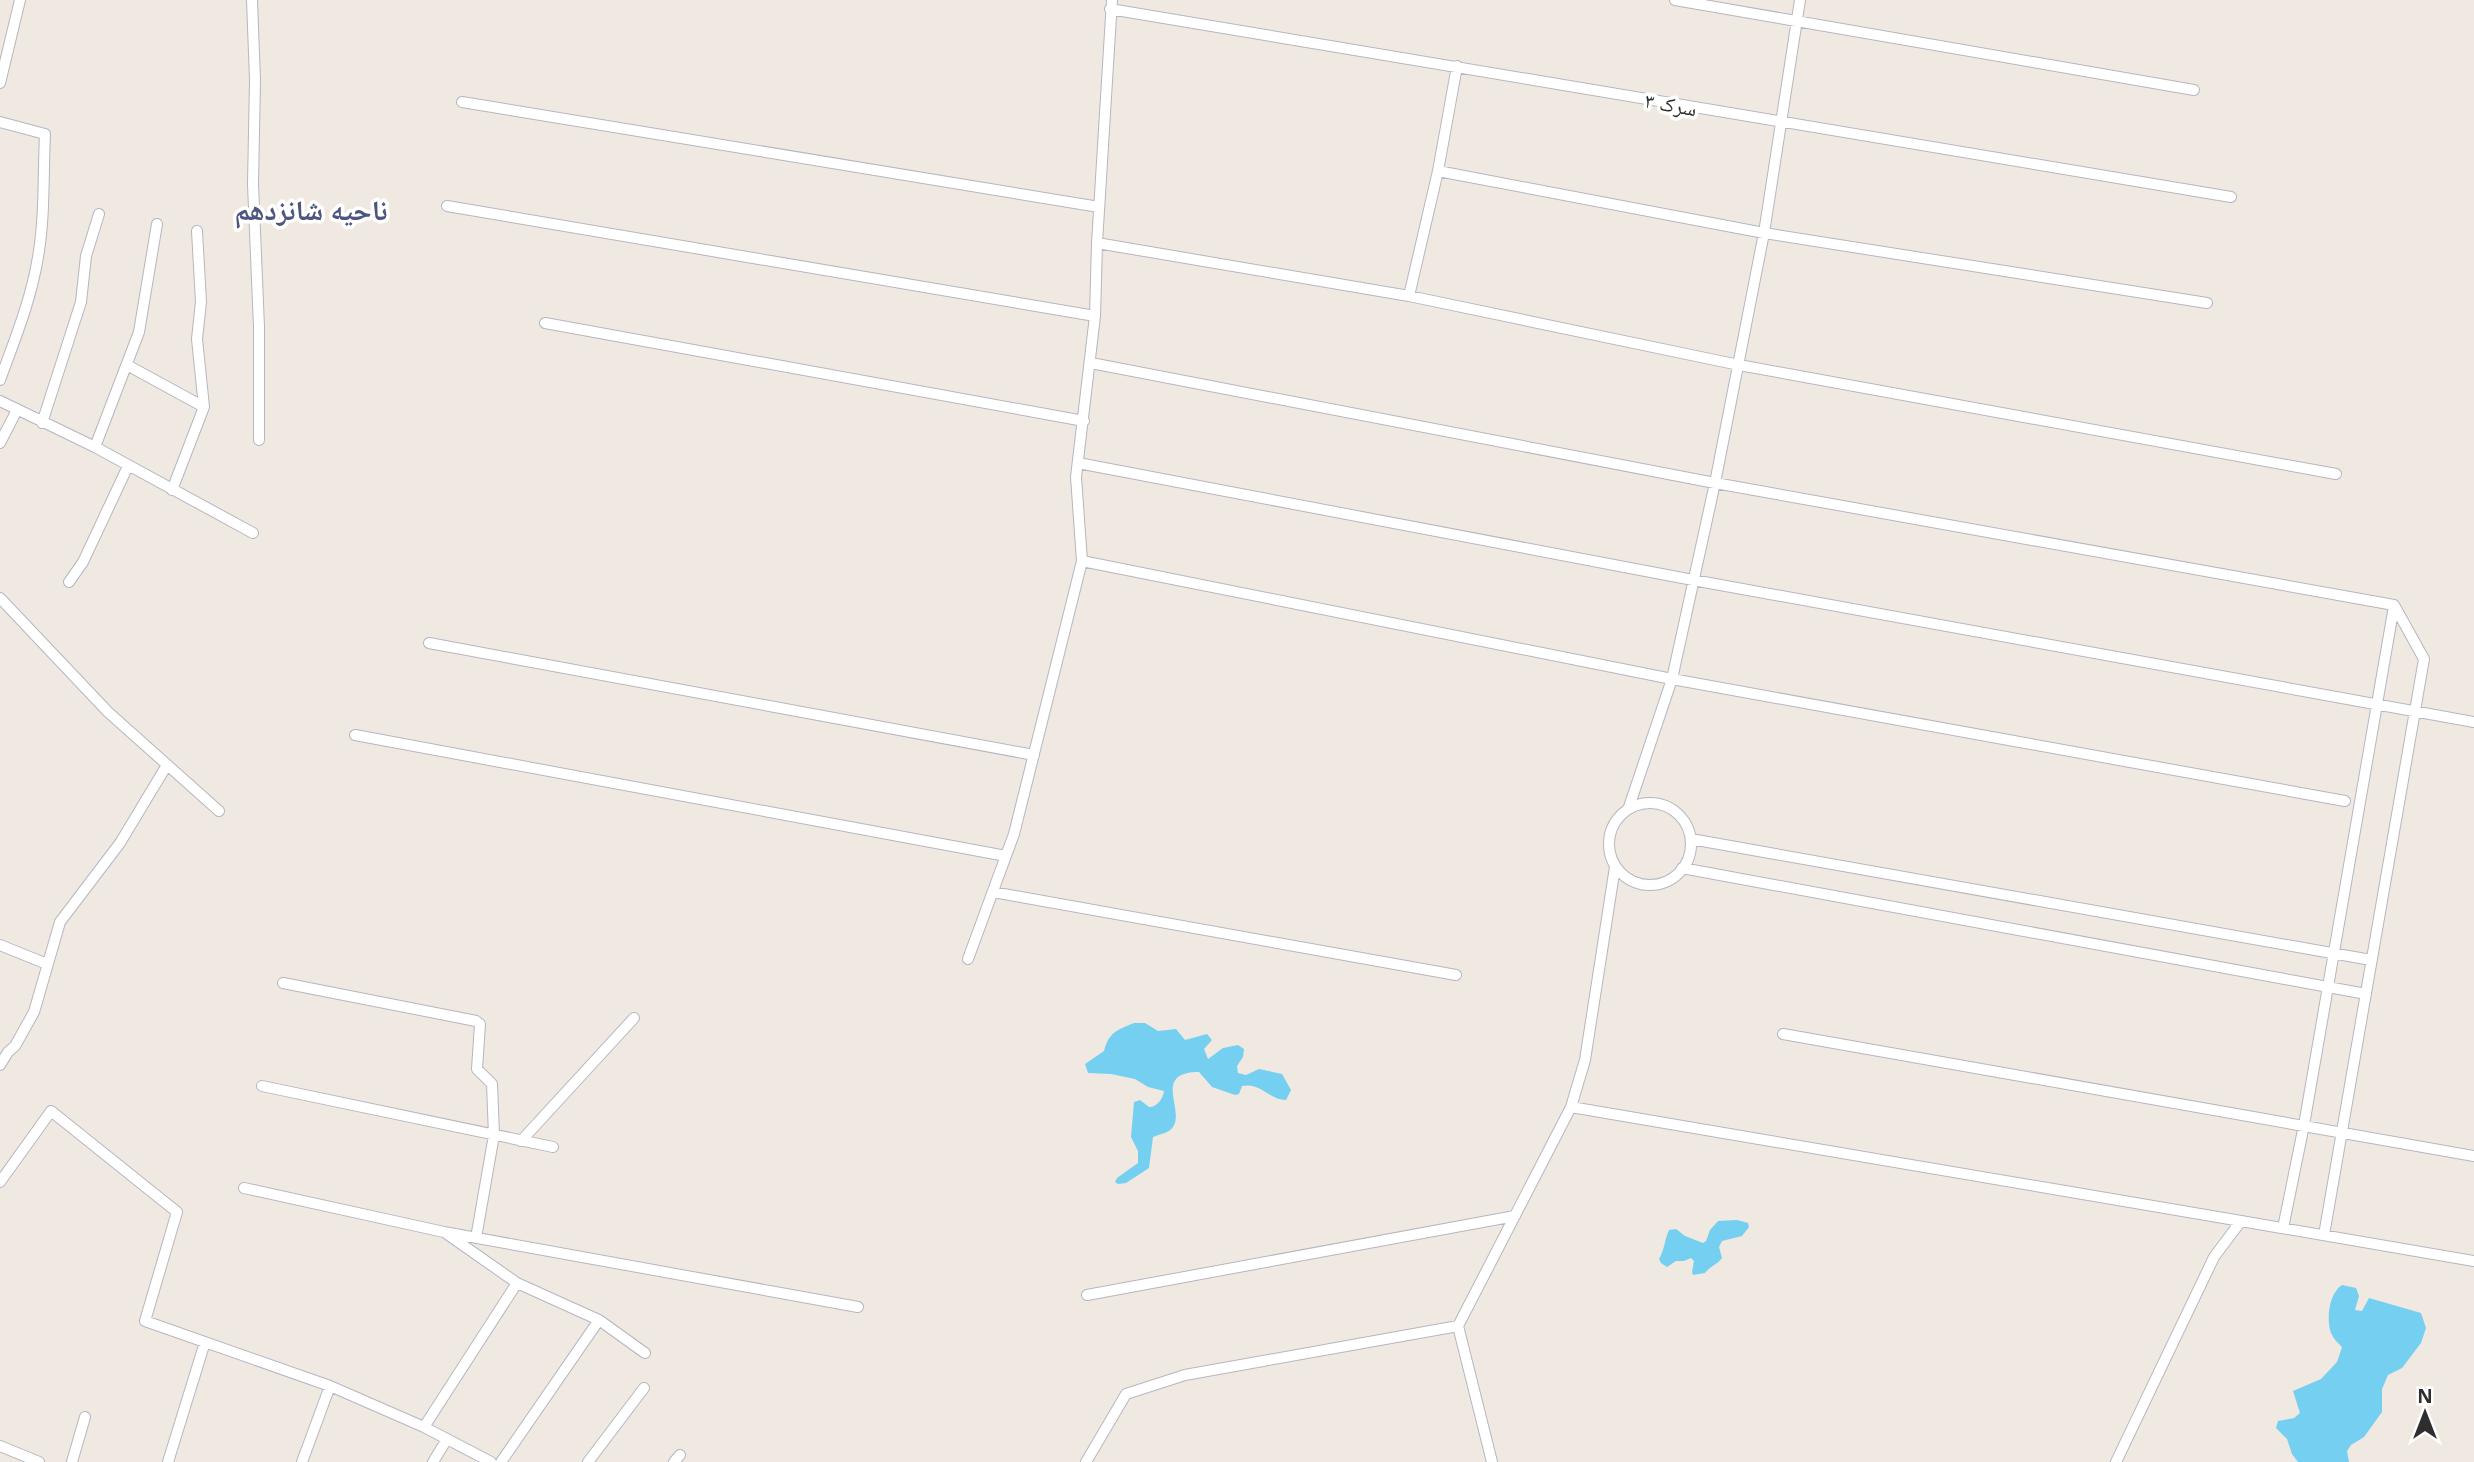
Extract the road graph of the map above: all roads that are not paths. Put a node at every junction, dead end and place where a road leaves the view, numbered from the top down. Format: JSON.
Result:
{"nodes":[{"id":1,"x":20,"y":0,"type":"edge"},
{"id":2,"x":252,"y":0,"type":"edge"},
{"id":3,"x":1675,"y":0,"type":"edge"},
{"id":4,"x":1800,"y":0,"type":"edge"},
{"id":5,"x":1111,"y":4,"type":"edge"},
{"id":6,"x":1797,"y":22,"type":"junction"},
{"id":7,"x":1457,"y":66,"type":"junction"},
{"id":8,"x":0,"y":83,"type":"edge"},
{"id":9,"x":2194,"y":90,"type":"dead end"},
{"id":10,"x":462,"y":102,"type":"dead end"},
{"id":11,"x":0,"y":122,"type":"edge"},
{"id":12,"x":1782,"y":123,"type":"junction"},
{"id":13,"x":1438,"y":171,"type":"junction"},
{"id":14,"x":2231,"y":197,"type":"dead end"},
{"id":15,"x":447,"y":206,"type":"dead end"},
{"id":16,"x":1099,"y":207,"type":"junction"},
{"id":17,"x":99,"y":214,"type":"dead end"},
{"id":18,"x":157,"y":224,"type":"dead end"},
{"id":19,"x":197,"y":231,"type":"dead end"},
{"id":20,"x":1764,"y":233,"type":"junction"},
{"id":21,"x":1097,"y":243,"type":"junction"},
{"id":22,"x":1409,"y":296,"type":"junction"},
{"id":23,"x":2207,"y":303,"type":"dead end"},
{"id":24,"x":1095,"y":317,"type":"junction"},
{"id":25,"x":545,"y":323,"type":"dead end"},
{"id":26,"x":1090,"y":363,"type":"junction"},
{"id":27,"x":127,"y":365,"type":"junction"},
{"id":28,"x":1739,"y":365,"type":"junction"},
{"id":29,"x":0,"y":380,"type":"edge"},
{"id":30,"x":0,"y":401,"type":"edge"},
{"id":31,"x":204,"y":407,"type":"junction"},
{"id":32,"x":17,"y":410,"type":"junction"},
{"id":33,"x":1084,"y":421,"type":"junction"},
{"id":34,"x":42,"y":423,"type":"junction"},
{"id":35,"x":259,"y":440,"type":"dead end"},
{"id":36,"x":0,"y":443,"type":"edge"},
{"id":37,"x":95,"y":447,"type":"junction"},
{"id":38,"x":1078,"y":463,"type":"junction"},
{"id":39,"x":128,"y":466,"type":"junction"},
{"id":40,"x":2336,"y":474,"type":"dead end"},
{"id":41,"x":1715,"y":483,"type":"junction"},
{"id":42,"x":172,"y":490,"type":"junction"},
{"id":43,"x":253,"y":533,"type":"dead end"},
{"id":44,"x":1082,"y":561,"type":"junction"},
{"id":45,"x":1693,"y":580,"type":"junction"},
{"id":46,"x":69,"y":582,"type":"dead end"},
{"id":47,"x":0,"y":598,"type":"edge"},
{"id":48,"x":2394,"y":606,"type":"junction"},
{"id":49,"x":429,"y":643,"type":"dead end"},
{"id":50,"x":1672,"y":679,"type":"junction"},
{"id":51,"x":2377,"y":704,"type":"junction"},
{"id":52,"x":2415,"y":711,"type":"junction"},
{"id":53,"x":2474,"y":722,"type":"edge"},
{"id":54,"x":355,"y":735,"type":"dead end"},
{"id":55,"x":1034,"y":755,"type":"junction"},
{"id":56,"x":167,"y":765,"type":"junction"},
{"id":57,"x":2345,"y":801,"type":"dead end"},
{"id":58,"x":1629,"y":807,"type":"junction"},
{"id":59,"x":219,"y":811,"type":"dead end"},
{"id":60,"x":1690,"y":839,"type":"junction"},
{"id":61,"x":1006,"y":856,"type":"junction"},
{"id":62,"x":1615,"y":867,"type":"junction"},
{"id":63,"x":1682,"y":868,"type":"junction"},
{"id":64,"x":993,"y":892,"type":"junction"},
{"id":65,"x":0,"y":945,"type":"edge"},
{"id":66,"x":2333,"y":953,"type":"junction"},
{"id":67,"x":968,"y":958,"type":"dead end"},
{"id":68,"x":2371,"y":960,"type":"junction"},
{"id":69,"x":47,"y":964,"type":"junction"},
{"id":70,"x":1456,"y":975,"type":"dead end"},
{"id":71,"x":283,"y":983,"type":"dead end"},
{"id":72,"x":2328,"y":988,"type":"junction"},
{"id":73,"x":2366,"y":994,"type":"junction"},
{"id":74,"x":634,"y":1018,"type":"dead end"},
{"id":75,"x":1783,"y":1034,"type":"dead end"},
{"id":76,"x":4,"y":1050,"type":"edge"},
{"id":77,"x":0,"y":1065,"type":"edge"},
{"id":78,"x":262,"y":1086,"type":"dead end"},
{"id":79,"x":1571,"y":1107,"type":"junction"},
{"id":80,"x":2304,"y":1125,"type":"junction"},
{"id":81,"x":2342,"y":1132,"type":"junction"},
{"id":82,"x":494,"y":1135,"type":"junction"},
{"id":83,"x":521,"y":1141,"type":"junction"},
{"id":84,"x":553,"y":1147,"type":"dead end"},
{"id":85,"x":2474,"y":1156,"type":"edge"},
{"id":86,"x":0,"y":1182,"type":"edge"},
{"id":87,"x":244,"y":1188,"type":"dead end"},
{"id":88,"x":1515,"y":1216,"type":"junction"},
{"id":89,"x":2241,"y":1221,"type":"junction"},
{"id":90,"x":2283,"y":1228,"type":"junction"},
{"id":91,"x":444,"y":1232,"type":"junction"},
{"id":92,"x":2324,"y":1235,"type":"junction"},
{"id":93,"x":476,"y":1238,"type":"junction"},
{"id":94,"x":2474,"y":1261,"type":"edge"},
{"id":95,"x":517,"y":1283,"type":"junction"},
{"id":96,"x":1087,"y":1295,"type":"dead end"},
{"id":97,"x":858,"y":1307,"type":"dead end"},
{"id":98,"x":599,"y":1320,"type":"junction"},
{"id":99,"x":1458,"y":1326,"type":"junction"},
{"id":100,"x":205,"y":1342,"type":"junction"},
{"id":101,"x":645,"y":1353,"type":"dead end"},
{"id":102,"x":330,"y":1386,"type":"junction"},
{"id":103,"x":644,"y":1388,"type":"dead end"},
{"id":104,"x":85,"y":1417,"type":"dead end"},
{"id":105,"x":424,"y":1427,"type":"junction"},
{"id":106,"x":447,"y":1439,"type":"junction"},
{"id":107,"x":0,"y":1446,"type":"edge"},
{"id":108,"x":39,"y":1462,"type":"edge"},
{"id":109,"x":72,"y":1462,"type":"edge"},
{"id":110,"x":168,"y":1462,"type":"edge"},
{"id":111,"x":302,"y":1462,"type":"edge"},
{"id":112,"x":433,"y":1462,"type":"edge"},
{"id":113,"x":491,"y":1462,"type":"edge"},
{"id":114,"x":501,"y":1462,"type":"edge"},
{"id":115,"x":587,"y":1462,"type":"edge"},
{"id":116,"x":1086,"y":1462,"type":"edge"},
{"id":117,"x":1492,"y":1462,"type":"edge"},
{"id":118,"x":2116,"y":1462,"type":"edge"}],
"edges":[{"from":1,"to":8,"type":"street"},
{"from":2,"to":35,"type":"street"},
{"from":3,"to":6,"type":"street"},
{"from":4,"to":6,"type":"street"},
{"from":5,"to":7,"type":"street","name":"سرک ۳"},
{"from":5,"to":16,"type":"street"},
{"from":6,"to":9,"type":"street"},
{"from":6,"to":12,"type":"street"},
{"from":7,"to":12,"type":"street","name":"سرک ۳"},
{"from":7,"to":13,"type":"street"},
{"from":10,"to":16,"type":"street"},
{"from":11,"to":29,"type":"street"},
{"from":12,"to":14,"type":"street","name":"سرک ۳"},
{"from":12,"to":20,"type":"street"},
{"from":13,"to":20,"type":"street"},
{"from":13,"to":22,"type":"street"},
{"from":15,"to":24,"type":"street"},
{"from":16,"to":21,"type":"street"},
{"from":17,"to":34,"type":"street"},
{"from":18,"to":27,"type":"street"},
{"from":19,"to":31,"type":"street"},
{"from":20,"to":23,"type":"street"},
{"from":20,"to":28,"type":"street"},
{"from":21,"to":22,"type":"street"},
{"from":21,"to":24,"type":"street"},
{"from":22,"to":28,"type":"street"},
{"from":24,"to":26,"type":"street"},
{"from":25,"to":33,"type":"street"},
{"from":26,"to":33,"type":"street"},
{"from":26,"to":41,"type":"street"},
{"from":27,"to":31,"type":"street"},
{"from":27,"to":37,"type":"street"},
{"from":28,"to":40,"type":"street"},
{"from":28,"to":41,"type":"street"},
{"from":30,"to":32,"type":"street"},
{"from":31,"to":42,"type":"street"},
{"from":32,"to":34,"type":"street"},
{"from":32,"to":36,"type":"street"},
{"from":33,"to":38,"type":"street"},
{"from":34,"to":37,"type":"street"},
{"from":37,"to":39,"type":"street"},
{"from":38,"to":44,"type":"street"},
{"from":38,"to":45,"type":"street"},
{"from":39,"to":42,"type":"street"},
{"from":39,"to":46,"type":"street"},
{"from":41,"to":45,"type":"street"},
{"from":41,"to":48,"type":"street"},
{"from":42,"to":43,"type":"street"},
{"from":44,"to":50,"type":"street"},
{"from":44,"to":55,"type":"street"},
{"from":45,"to":50,"type":"street"},
{"from":45,"to":51,"type":"street"},
{"from":47,"to":56,"type":"street"},
{"from":48,"to":51,"type":"street"},
{"from":48,"to":52,"type":"street"},
{"from":49,"to":55,"type":"street"},
{"from":50,"to":57,"type":"street"},
{"from":50,"to":58,"type":"street"},
{"from":51,"to":52,"type":"street"},
{"from":51,"to":66,"type":"street"},
{"from":52,"to":53,"type":"street"},
{"from":52,"to":68,"type":"street"},
{"from":54,"to":61,"type":"street"},
{"from":55,"to":61,"type":"street"},
{"from":56,"to":59,"type":"street"},
{"from":56,"to":69,"type":"street"},
{"from":58,"to":60,"type":"street"},
{"from":58,"to":62,"type":"street"},
{"from":60,"to":63,"type":"street"},
{"from":60,"to":66,"type":"street"},
{"from":61,"to":64,"type":"street"},
{"from":62,"to":63,"type":"street"},
{"from":62,"to":79,"type":"street"},
{"from":63,"to":72,"type":"street"},
{"from":64,"to":67,"type":"street"},
{"from":64,"to":70,"type":"street"},
{"from":65,"to":69,"type":"street"},
{"from":66,"to":68,"type":"street"},
{"from":66,"to":72,"type":"street"},
{"from":68,"to":73,"type":"street"},
{"from":69,"to":76,"type":"street"},
{"from":71,"to":82,"type":"street"},
{"from":72,"to":73,"type":"street"},
{"from":72,"to":80,"type":"street"},
{"from":73,"to":81,"type":"street"},
{"from":74,"to":83,"type":"street"},
{"from":75,"to":80,"type":"street"},
{"from":76,"to":77,"type":"street"},
{"from":78,"to":82,"type":"street"},
{"from":79,"to":88,"type":"street"},
{"from":79,"to":89,"type":"street"},
{"from":80,"to":81,"type":"street"},
{"from":80,"to":90,"type":"street"},
{"from":81,"to":85,"type":"street"},
{"from":81,"to":92,"type":"street"},
{"from":82,"to":83,"type":"street"},
{"from":82,"to":93,"type":"street"},
{"from":83,"to":84,"type":"street"},
{"from":86,"to":100,"type":"street"},
{"from":87,"to":91,"type":"street"},
{"from":88,"to":96,"type":"street"},
{"from":88,"to":99,"type":"street"},
{"from":89,"to":90,"type":"street"},
{"from":89,"to":118,"type":"street"},
{"from":90,"to":92,"type":"street"},
{"from":91,"to":93,"type":"street"},
{"from":91,"to":95,"type":"street"},
{"from":92,"to":94,"type":"street"},
{"from":93,"to":97,"type":"street"},
{"from":95,"to":98,"type":"street"},
{"from":95,"to":105,"type":"street"},
{"from":98,"to":101,"type":"street"},
{"from":98,"to":114,"type":"street"},
{"from":99,"to":116,"type":"street"},
{"from":99,"to":117,"type":"street"},
{"from":100,"to":102,"type":"street"},
{"from":100,"to":110,"type":"street"},
{"from":102,"to":105,"type":"street"},
{"from":102,"to":111,"type":"street"},
{"from":103,"to":115,"type":"street"},
{"from":104,"to":109,"type":"street"},
{"from":105,"to":106,"type":"street"},
{"from":106,"to":112,"type":"street"},
{"from":106,"to":113,"type":"street"},
{"from":107,"to":108,"type":"street"}]}
